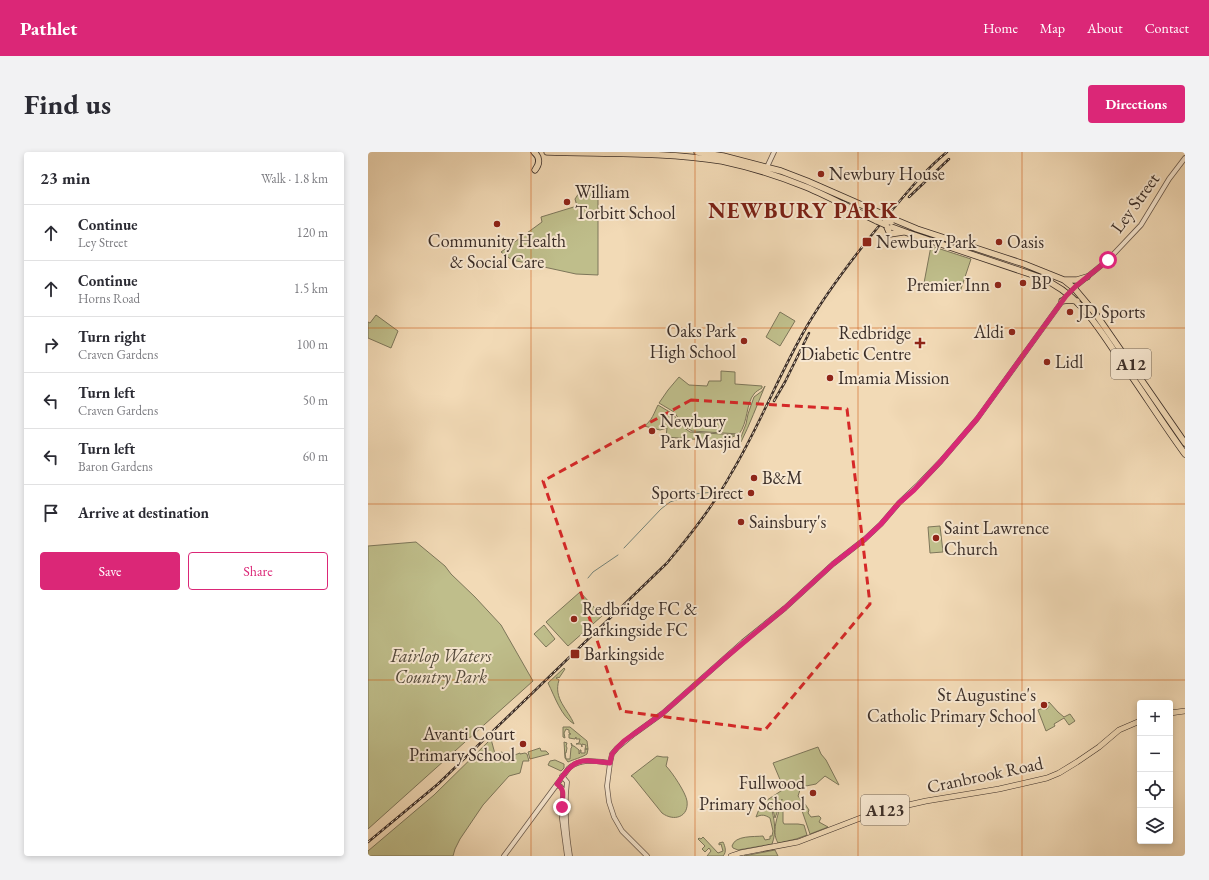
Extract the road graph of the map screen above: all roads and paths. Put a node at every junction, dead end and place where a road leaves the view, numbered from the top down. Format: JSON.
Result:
{"nodes":[{"id":1,"x":534,"y":152,"type":"edge"},
{"id":2,"x":547,"y":152,"type":"edge"},
{"id":3,"x":552,"y":152,"type":"edge"},
{"id":4,"x":697,"y":152,"type":"edge"},
{"id":5,"x":774,"y":152,"type":"edge"},
{"id":6,"x":1185,"y":158,"type":"edge"},
{"id":7,"x":767,"y":167,"type":"junction"},
{"id":8,"x":535,"y":170,"type":"dead end"},
{"id":9,"x":849,"y":200,"type":"junction"},
{"id":10,"x":865,"y":207,"type":"junction"},
{"id":11,"x":858,"y":211,"type":"junction"},
{"id":12,"x":891,"y":223,"type":"junction"},
{"id":13,"x":1037,"y":269,"type":"junction"},
{"id":14,"x":1087,"y":277,"type":"junction"},
{"id":15,"x":1064,"y":280,"type":"junction"},
{"id":16,"x":1074,"y":288,"type":"junction"},
{"id":17,"x":1068,"y":293,"type":"junction"},
{"id":18,"x":1062,"y":301,"type":"junction"},
{"id":19,"x":1077,"y":301,"type":"junction"},
{"id":20,"x":1092,"y":317,"type":"junction"},
{"id":21,"x":1185,"y":443,"type":"edge"},
{"id":22,"x":1185,"y":454,"type":"edge"},
{"id":23,"x":1185,"y":711,"type":"edge"},
{"id":24,"x":1173,"y":713,"type":"edge"},
{"id":25,"x":1137,"y":722,"type":"edge"},
{"id":26,"x":610,"y":763,"type":"junction"},
{"id":27,"x":562,"y":776,"type":"junction"},
{"id":28,"x":557,"y":784,"type":"junction"},
{"id":29,"x":504,"y":856,"type":"edge"},
{"id":30,"x":567,"y":856,"type":"edge"},
{"id":31,"x":570,"y":856,"type":"edge"},
{"id":32,"x":647,"y":856,"type":"edge"},
{"id":33,"x":731,"y":856,"type":"edge"}],
"edges":[{"from":1,"to":8,"type":"highway"},
{"from":2,"to":3,"type":"highway","number":"A12"},
{"from":3,"to":11,"type":"highway","number":"A12"},
{"from":4,"to":7,"type":"highway","number":"A12"},
{"from":5,"to":7,"type":"street"},
{"from":6,"to":14,"type":"street","name":"Ley Street"},
{"from":7,"to":9,"type":"highway","number":"A12"},
{"from":9,"to":10,"type":"highway","number":"A12"},
{"from":9,"to":11,"type":"highway"},
{"from":10,"to":11,"type":"highway"},
{"from":10,"to":12,"type":"highway","number":"A12","bridge":true},
{"from":11,"to":12,"type":"highway","number":"A12","bridge":true},
{"from":12,"to":13,"type":"highway","number":"A12"},
{"from":12,"to":17,"type":"highway","number":"A12"},
{"from":13,"to":15,"type":"highway","number":"A12"},
{"from":13,"to":17,"type":"highway"},
{"from":14,"to":15,"type":"highway"},
{"from":14,"to":16,"type":"street","name":"Ley Street"},
{"from":15,"to":16,"type":"highway","number":"A12"},
{"from":16,"to":17,"type":"street","name":"Ley Street"},
{"from":16,"to":20,"type":"highway"},
{"from":16,"to":21,"type":"highway","number":"A12"},
{"from":17,"to":18,"type":"street","name":"Ley Street"},
{"from":17,"to":19,"type":"highway","number":"A12"},
{"from":18,"to":19,"type":"highway"},
{"from":18,"to":26,"type":"street","name":"Ley Street"},
{"from":19,"to":20,"type":"highway","number":"A12"},
{"from":20,"to":22,"type":"highway","number":"A12"},
{"from":23,"to":24,"type":"main road"},
{"from":25,"to":33,"type":"main road","name":"Cranbrook Road","number":"A123"},
{"from":26,"to":27,"type":"street"},
{"from":26,"to":32,"type":"street"},
{"from":27,"to":28,"type":"street"},
{"from":27,"to":31,"type":"street"},
{"from":28,"to":29,"type":"street"},
{"from":28,"to":30,"type":"street"}]}
